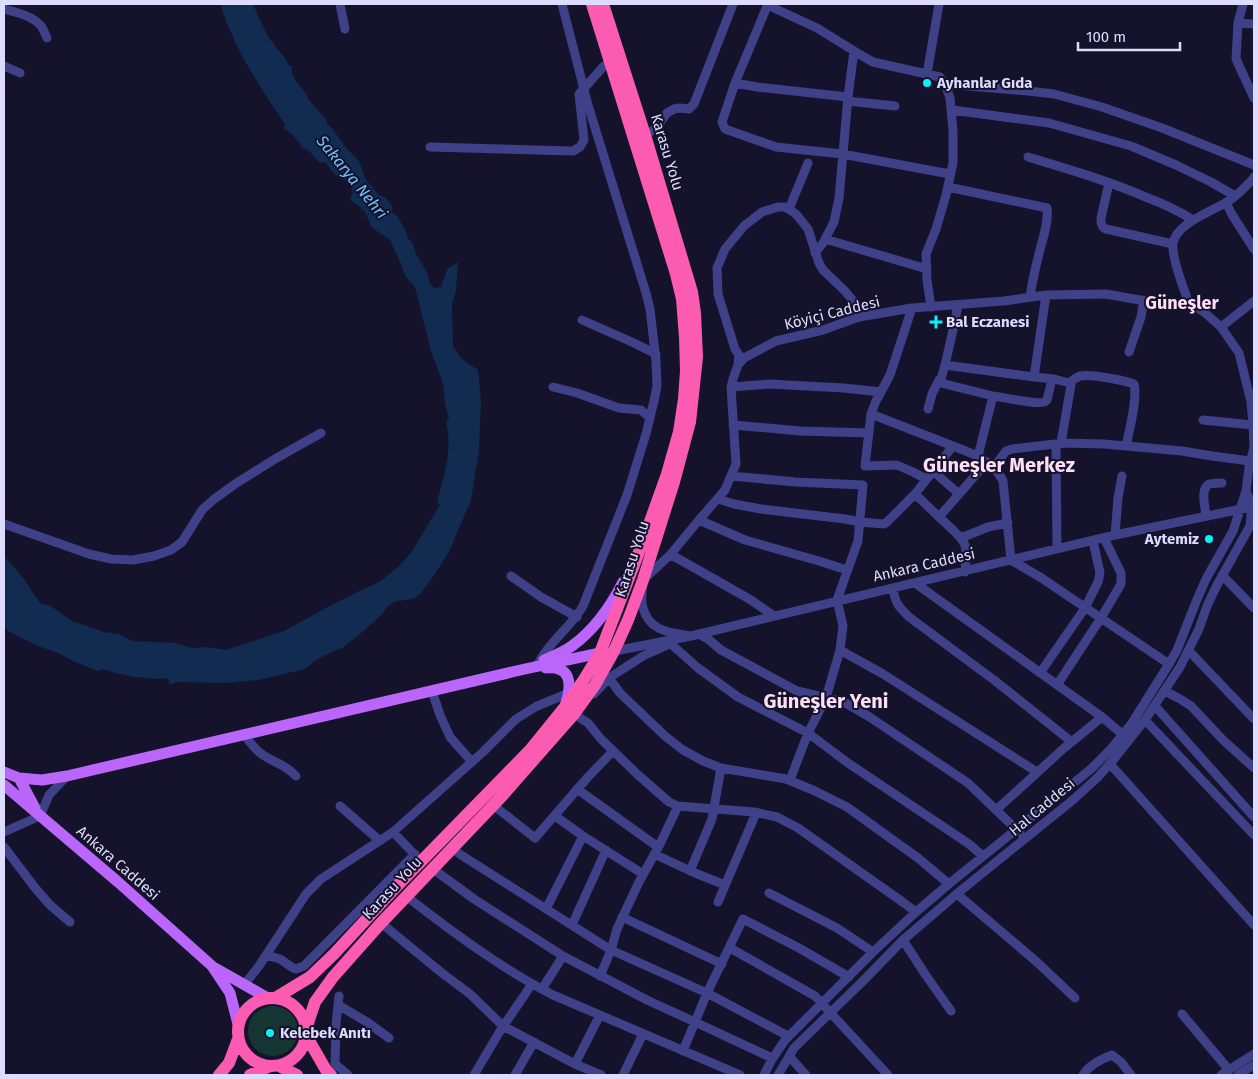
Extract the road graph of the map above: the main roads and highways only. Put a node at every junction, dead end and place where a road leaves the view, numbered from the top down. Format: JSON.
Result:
{"nodes":[{"id":1,"x":592,"y":4,"type":"edge"},
{"id":2,"x":603,"y":4,"type":"edge"},
{"id":3,"x":642,"y":544,"type":"junction"},
{"id":4,"x":600,"y":653,"type":"junction"},
{"id":5,"x":525,"y":669,"type":"junction"},
{"id":6,"x":569,"y":711,"type":"junction"},
{"id":7,"x":4,"y":772,"type":"edge"},
{"id":8,"x":19,"y":778,"type":"junction"},
{"id":9,"x":4,"y":784,"type":"edge"},
{"id":10,"x":40,"y":816,"type":"junction"},
{"id":11,"x":212,"y":966,"type":"junction"},
{"id":12,"x":271,"y":997,"type":"junction"},
{"id":13,"x":238,"y":1024,"type":"junction"},
{"id":14,"x":307,"y":1031,"type":"junction"},
{"id":15,"x":238,"y":1039,"type":"junction"},
{"id":16,"x":275,"y":1066,"type":"junction"},
{"id":17,"x":219,"y":1075,"type":"edge"},
{"id":18,"x":250,"y":1075,"type":"edge"},
{"id":19,"x":297,"y":1075,"type":"edge"},
{"id":20,"x":331,"y":1075,"type":"edge"}],
"edges":[{"from":1,"to":3,"type":"highway","name":"Karasu Yolu"},
{"from":2,"to":6,"type":"highway","name":"Karasu Yolu"},
{"from":3,"to":4,"type":"highway","name":"Karasu Yolu"},
{"from":3,"to":5,"type":"main road"},
{"from":4,"to":5,"type":"main road"},
{"from":4,"to":6,"type":"highway","name":"Karasu Yolu"},
{"from":5,"to":6,"type":"main road"},
{"from":5,"to":8,"type":"main road"},
{"from":6,"to":12,"type":"highway","name":"Karasu Yolu"},
{"from":6,"to":14,"type":"highway","name":"Karasu Yolu"},
{"from":7,"to":8,"type":"main road"},
{"from":8,"to":10,"type":"main road"},
{"from":9,"to":10,"type":"main road","name":"Ankara Caddesi"},
{"from":10,"to":11,"type":"main road","name":"Ankara Caddesi"},
{"from":11,"to":12,"type":"main road"},
{"from":11,"to":13,"type":"main road"},
{"from":12,"to":13,"type":"highway"},
{"from":12,"to":14,"type":"highway"},
{"from":13,"to":15,"type":"highway"},
{"from":14,"to":16,"type":"highway"},
{"from":14,"to":20,"type":"highway"},
{"from":15,"to":16,"type":"highway"},
{"from":15,"to":17,"type":"highway"},
{"from":16,"to":18,"type":"highway"},
{"from":16,"to":19,"type":"highway"}]}
